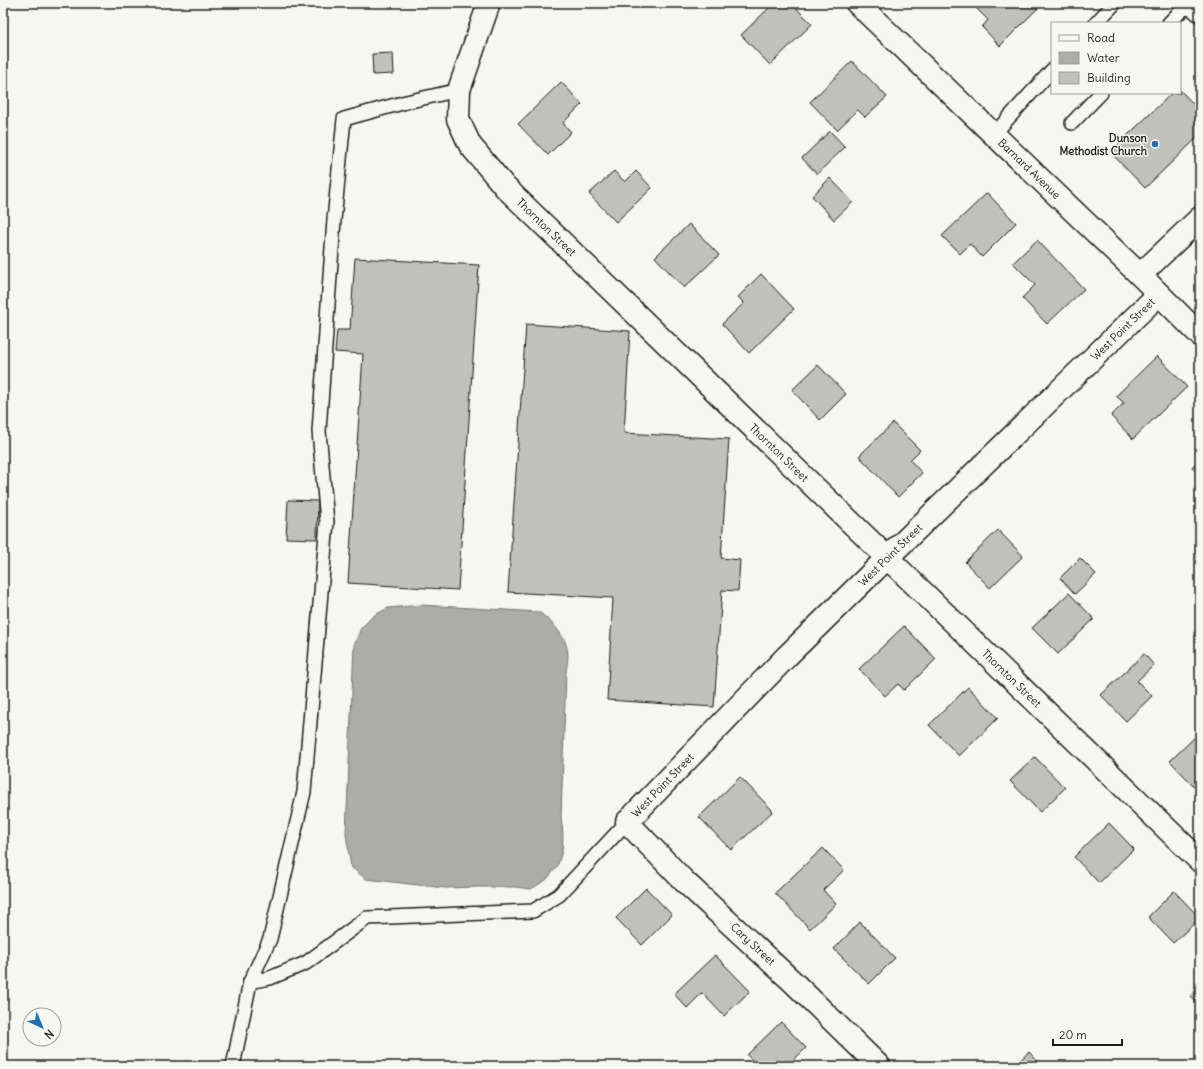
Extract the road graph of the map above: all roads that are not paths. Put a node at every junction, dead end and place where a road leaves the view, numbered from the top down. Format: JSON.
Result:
{"nodes":[{"id":1,"x":489,"y":3,"type":"edge"},
{"id":2,"x":857,"y":3,"type":"edge"},
{"id":3,"x":1115,"y":3,"type":"edge"},
{"id":4,"x":1200,"y":16,"type":"edge"},
{"id":5,"x":1097,"y":22,"type":"edge"},
{"id":6,"x":1170,"y":22,"type":"edge"},
{"id":7,"x":1051,"y":71,"type":"edge"},
{"id":8,"x":458,"y":90,"type":"junction"},
{"id":9,"x":1100,"y":94,"type":"edge"},
{"id":10,"x":1072,"y":123,"type":"dead end"},
{"id":11,"x":994,"y":134,"type":"junction"},
{"id":12,"x":1200,"y":218,"type":"edge"},
{"id":13,"x":1140,"y":275,"type":"junction"},
{"id":14,"x":1159,"y":294,"type":"junction"},
{"id":15,"x":1200,"y":335,"type":"edge"},
{"id":16,"x":888,"y":557,"type":"junction"},
{"id":17,"x":627,"y":822,"type":"junction"},
{"id":18,"x":1200,"y":861,"type":"edge"},
{"id":19,"x":250,"y":982,"type":"junction"},
{"id":20,"x":233,"y":1066,"type":"edge"},
{"id":21,"x":879,"y":1066,"type":"edge"}],
"edges":[{"from":1,"to":8,"type":"street","name":"Thornton Street"},
{"from":2,"to":11,"type":"street","name":"Barnard Avenue"},
{"from":3,"to":5,"type":"lane"},
{"from":4,"to":6,"type":"lane"},
{"from":7,"to":11,"type":"lane"},
{"from":8,"to":16,"type":"street","name":"Thornton Street"},
{"from":8,"to":19,"type":"lane"},
{"from":9,"to":10,"type":"lane"},
{"from":11,"to":13,"type":"street","name":"Barnard Avenue"},
{"from":12,"to":13,"type":"street"},
{"from":13,"to":14,"type":"street","name":"Barnard Avenue"},
{"from":14,"to":15,"type":"street","name":"Barnard Avenue"},
{"from":14,"to":16,"type":"street","name":"West Point Street"},
{"from":16,"to":17,"type":"street","name":"West Point Street"},
{"from":16,"to":18,"type":"street","name":"Thornton Street"},
{"from":17,"to":19,"type":"lane"},
{"from":17,"to":21,"type":"street","name":"Cary Street"},
{"from":19,"to":20,"type":"lane"}]}
